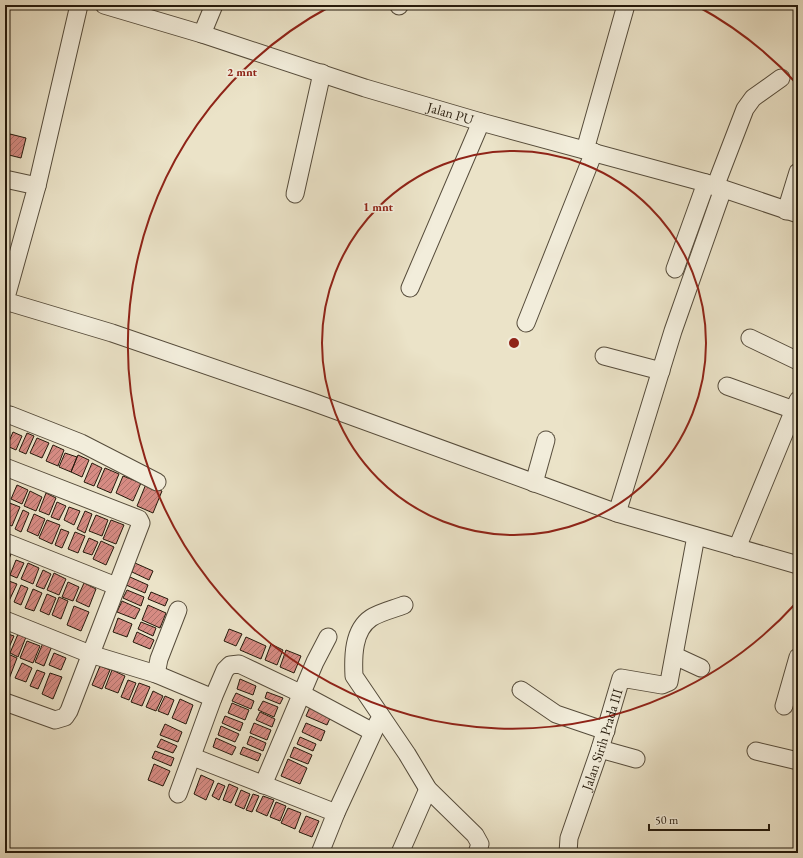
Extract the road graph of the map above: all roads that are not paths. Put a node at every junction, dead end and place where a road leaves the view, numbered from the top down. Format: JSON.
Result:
{"nodes":[{"id":1,"x":79,"y":5,"type":"edge"},
{"id":2,"x":107,"y":5,"type":"edge"},
{"id":3,"x":214,"y":5,"type":"edge"},
{"id":4,"x":626,"y":5,"type":"edge"},
{"id":5,"x":202,"y":34,"type":"junction"},
{"id":6,"x":322,"y":73,"type":"junction"},
{"id":7,"x":781,"y":78,"type":"dead end"},
{"id":8,"x":481,"y":122,"type":"junction"},
{"id":9,"x":590,"y":151,"type":"junction"},
{"id":10,"x":798,"y":172,"type":"edge"},
{"id":11,"x":5,"y":179,"type":"edge"},
{"id":12,"x":37,"y":186,"type":"junction"},
{"id":13,"x":715,"y":187,"type":"junction"},
{"id":14,"x":295,"y":194,"type":"dead end"},
{"id":15,"x":792,"y":212,"type":"edge"},
{"id":16,"x":675,"y":269,"type":"dead end"},
{"id":17,"x":8,"y":281,"type":"edge"},
{"id":18,"x":410,"y":288,"type":"dead end"},
{"id":19,"x":526,"y":323,"type":"dead end"},
{"id":20,"x":750,"y":338,"type":"dead end"},
{"id":21,"x":604,"y":356,"type":"dead end"},
{"id":22,"x":798,"y":361,"type":"edge"},
{"id":23,"x":661,"y":371,"type":"junction"},
{"id":24,"x":727,"y":386,"type":"dead end"},
{"id":25,"x":796,"y":405,"type":"edge"},
{"id":26,"x":5,"y":414,"type":"edge"},
{"id":27,"x":546,"y":440,"type":"dead end"},
{"id":28,"x":5,"y":467,"type":"edge"},
{"id":29,"x":157,"y":482,"type":"dead end"},
{"id":30,"x":534,"y":483,"type":"junction"},
{"id":31,"x":617,"y":513,"type":"junction"},
{"id":32,"x":696,"y":536,"type":"junction"},
{"id":33,"x":5,"y":542,"type":"edge"},
{"id":34,"x":737,"y":548,"type":"junction"},
{"id":35,"x":798,"y":565,"type":"edge"},
{"id":36,"x":116,"y":586,"type":"junction"},
{"id":37,"x":404,"y":605,"type":"dead end"},
{"id":38,"x":178,"y":610,"type":"dead end"},
{"id":39,"x":5,"y":620,"type":"edge"},
{"id":40,"x":328,"y":637,"type":"dead end"},
{"id":41,"x":90,"y":654,"type":"junction"},
{"id":42,"x":674,"y":656,"type":"junction"},
{"id":43,"x":798,"y":657,"type":"edge"},
{"id":44,"x":701,"y":668,"type":"dead end"},
{"id":45,"x":156,"y":674,"type":"junction"},
{"id":46,"x":521,"y":690,"type":"dead end"},
{"id":47,"x":302,"y":694,"type":"junction"},
{"id":48,"x":213,"y":698,"type":"junction"},
{"id":49,"x":5,"y":702,"type":"edge"},
{"id":50,"x":784,"y":706,"type":"dead end"},
{"id":51,"x":377,"y":725,"type":"junction"},
{"id":52,"x":606,"y":731,"type":"junction"},
{"id":53,"x":600,"y":749,"type":"junction"},
{"id":54,"x":756,"y":751,"type":"dead end"},
{"id":55,"x":193,"y":757,"type":"junction"},
{"id":56,"x":636,"y":759,"type":"dead end"},
{"id":57,"x":798,"y":761,"type":"edge"},
{"id":58,"x":263,"y":784,"type":"junction"},
{"id":59,"x":428,"y":789,"type":"junction"},
{"id":60,"x":178,"y":794,"type":"dead end"},
{"id":61,"x":336,"y":813,"type":"junction"},
{"id":62,"x":320,"y":853,"type":"edge"},
{"id":63,"x":400,"y":853,"type":"edge"},
{"id":64,"x":477,"y":853,"type":"edge"},
{"id":65,"x":568,"y":853,"type":"edge"}],
"edges":[{"from":1,"to":12,"type":"street"},
{"from":2,"to":5,"type":"street","name":"Jalan PU"},
{"from":3,"to":5,"type":"street"},
{"from":4,"to":9,"type":"street"},
{"from":5,"to":6,"type":"street","name":"Jalan PU"},
{"from":6,"to":8,"type":"street","name":"Jalan PU"},
{"from":6,"to":14,"type":"street"},
{"from":7,"to":13,"type":"street"},
{"from":8,"to":9,"type":"street","name":"Jalan PU"},
{"from":8,"to":18,"type":"street"},
{"from":9,"to":13,"type":"street","name":"Jalan PU"},
{"from":9,"to":19,"type":"street"},
{"from":10,"to":15,"type":"street"},
{"from":11,"to":12,"type":"street"},
{"from":12,"to":17,"type":"street"},
{"from":13,"to":15,"type":"street","name":"Jalan PU"},
{"from":13,"to":16,"type":"street"},
{"from":13,"to":23,"type":"street"},
{"from":17,"to":30,"type":"street"},
{"from":20,"to":22,"type":"street"},
{"from":21,"to":23,"type":"street"},
{"from":23,"to":31,"type":"street"},
{"from":24,"to":25,"type":"street"},
{"from":25,"to":34,"type":"street"},
{"from":26,"to":29,"type":"street"},
{"from":27,"to":30,"type":"street"},
{"from":28,"to":36,"type":"street"},
{"from":30,"to":31,"type":"street"},
{"from":31,"to":32,"type":"street"},
{"from":32,"to":34,"type":"street"},
{"from":32,"to":42,"type":"street","name":"Jalan Sirih Prada III"},
{"from":33,"to":36,"type":"street"},
{"from":34,"to":35,"type":"street"},
{"from":36,"to":41,"type":"street"},
{"from":37,"to":51,"type":"street"},
{"from":38,"to":45,"type":"street"},
{"from":39,"to":41,"type":"street"},
{"from":40,"to":47,"type":"street"},
{"from":41,"to":45,"type":"street"},
{"from":41,"to":49,"type":"street"},
{"from":42,"to":44,"type":"street"},
{"from":42,"to":52,"type":"street","name":"Jalan Sirih Prada III"},
{"from":43,"to":50,"type":"street"},
{"from":45,"to":48,"type":"street"},
{"from":46,"to":52,"type":"street"},
{"from":47,"to":48,"type":"street"},
{"from":47,"to":51,"type":"street"},
{"from":47,"to":58,"type":"street"},
{"from":48,"to":55,"type":"street"},
{"from":51,"to":59,"type":"street"},
{"from":51,"to":61,"type":"street"},
{"from":52,"to":53,"type":"street","name":"Jalan Sirih Prada III"},
{"from":53,"to":56,"type":"street"},
{"from":53,"to":65,"type":"street","name":"Jalan Sirih Prada III"},
{"from":54,"to":57,"type":"street"},
{"from":55,"to":58,"type":"street"},
{"from":55,"to":60,"type":"street"},
{"from":58,"to":61,"type":"street"},
{"from":59,"to":63,"type":"street"},
{"from":59,"to":64,"type":"street"},
{"from":61,"to":62,"type":"street"}]}
